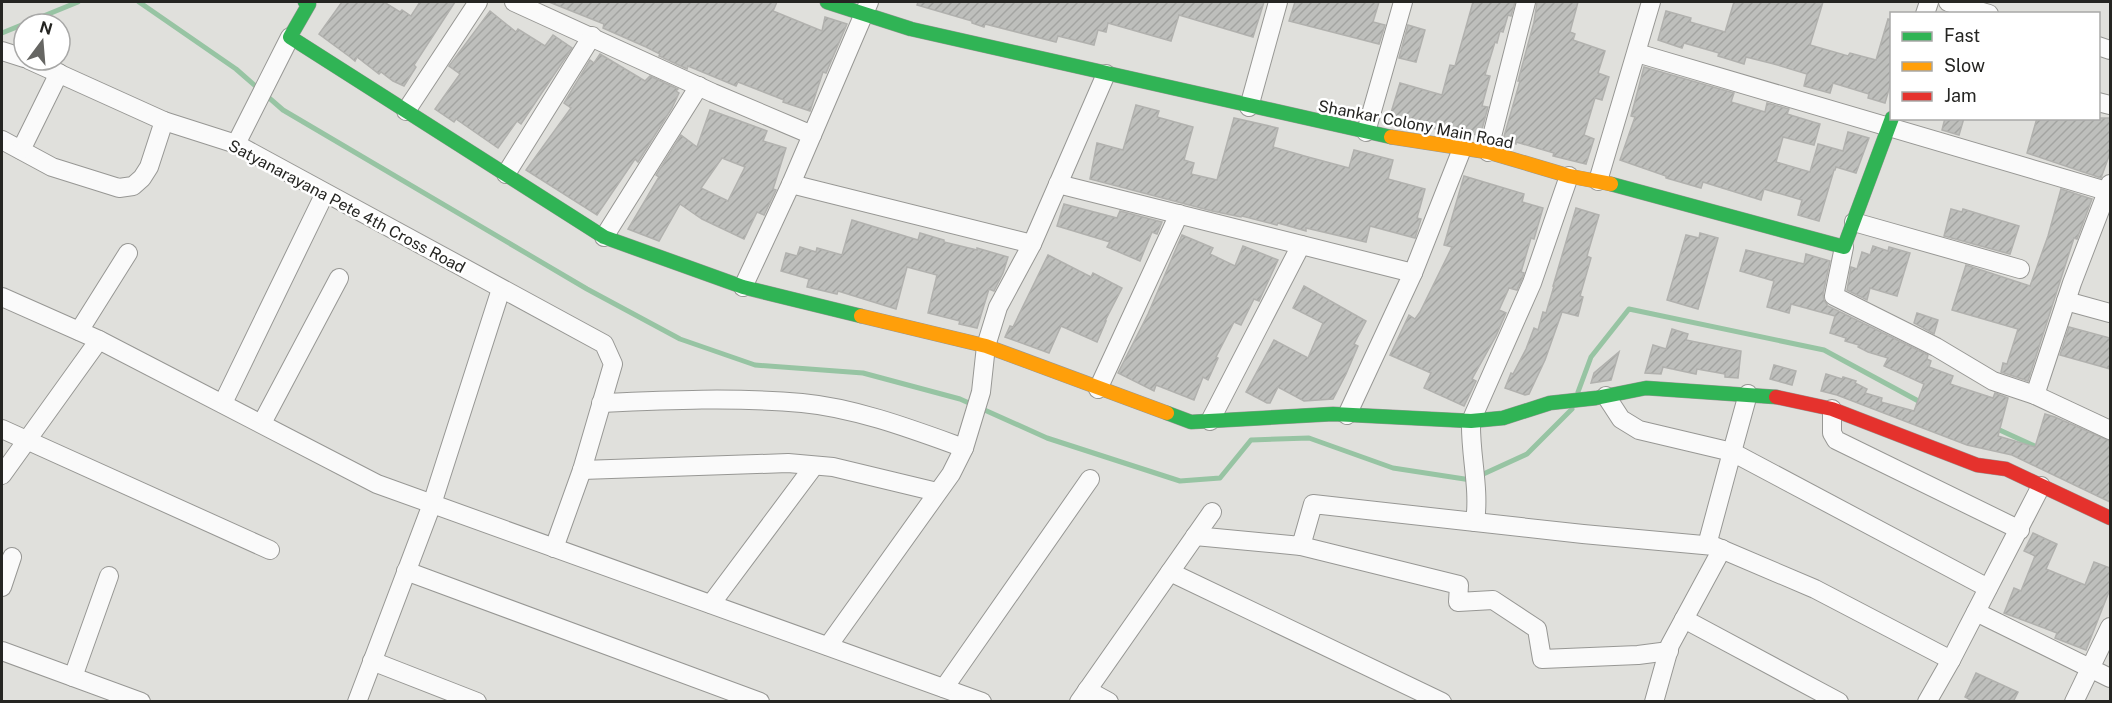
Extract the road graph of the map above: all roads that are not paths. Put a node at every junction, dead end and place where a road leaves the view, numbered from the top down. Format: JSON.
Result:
{"nodes":[{"id":1,"x":309,"y":2,"type":"edge"},
{"id":2,"x":478,"y":2,"type":"edge"},
{"id":3,"x":514,"y":2,"type":"edge"},
{"id":4,"x":827,"y":2,"type":"edge"},
{"id":5,"x":1278,"y":2,"type":"edge"},
{"id":6,"x":1403,"y":2,"type":"edge"},
{"id":7,"x":1526,"y":2,"type":"edge"},
{"id":8,"x":1652,"y":2,"type":"edge"},
{"id":9,"x":1948,"y":2,"type":"edge"},
{"id":10,"x":867,"y":8,"type":"edge"},
{"id":11,"x":1982,"y":12,"type":"edge"},
{"id":12,"x":592,"y":36,"type":"junction"},
{"id":13,"x":290,"y":37,"type":"junction"},
{"id":14,"x":1637,"y":53,"type":"junction"},
{"id":15,"x":54,"y":72,"type":"edge"},
{"id":16,"x":58,"y":74,"type":"junction"},
{"id":17,"x":1106,"y":74,"type":"junction"},
{"id":18,"x":699,"y":86,"type":"junction"},
{"id":19,"x":1249,"y":107,"type":"junction"},
{"id":20,"x":406,"y":111,"type":"junction"},
{"id":21,"x":164,"y":121,"type":"junction"},
{"id":22,"x":1891,"y":123,"type":"edge"},
{"id":23,"x":1365,"y":132,"type":"junction"},
{"id":24,"x":812,"y":135,"type":"junction"},
{"id":25,"x":2,"y":140,"type":"edge"},
{"id":26,"x":236,"y":144,"type":"junction"},
{"id":27,"x":1462,"y":149,"type":"junction"},
{"id":28,"x":21,"y":150,"type":"junction"},
{"id":29,"x":1488,"y":152,"type":"junction"},
{"id":30,"x":506,"y":174,"type":"junction"},
{"id":31,"x":1569,"y":176,"type":"junction"},
{"id":32,"x":1598,"y":181,"type":"junction"},
{"id":33,"x":791,"y":184,"type":"junction"},
{"id":34,"x":1058,"y":184,"type":"junction"},
{"id":35,"x":2110,"y":189,"type":"edge"},
{"id":36,"x":325,"y":193,"type":"junction"},
{"id":37,"x":1179,"y":214,"type":"junction"},
{"id":38,"x":1854,"y":222,"type":"junction"},
{"id":39,"x":604,"y":237,"type":"junction"},
{"id":40,"x":1032,"y":243,"type":"junction"},
{"id":41,"x":1301,"y":245,"type":"junction"},
{"id":42,"x":1844,"y":247,"type":"junction"},
{"id":43,"x":128,"y":253,"type":"dead end"},
{"id":44,"x":2020,"y":269,"type":"dead end"},
{"id":45,"x":1413,"y":273,"type":"junction"},
{"id":46,"x":339,"y":278,"type":"dead end"},
{"id":47,"x":743,"y":287,"type":"junction"},
{"id":48,"x":501,"y":289,"type":"junction"},
{"id":49,"x":2,"y":297,"type":"edge"},
{"id":50,"x":2066,"y":301,"type":"junction"},
{"id":51,"x":2110,"y":314,"type":"edge"},
{"id":52,"x":80,"y":332,"type":"junction"},
{"id":53,"x":99,"y":340,"type":"junction"},
{"id":54,"x":986,"y":346,"type":"junction"},
{"id":55,"x":1098,"y":389,"type":"junction"},
{"id":56,"x":1748,"y":394,"type":"junction"},
{"id":57,"x":2035,"y":395,"type":"junction"},
{"id":58,"x":1601,"y":397,"type":"junction"},
{"id":59,"x":223,"y":403,"type":"junction"},
{"id":60,"x":601,"y":403,"type":"junction"},
{"id":61,"x":1832,"y":409,"type":"junction"},
{"id":62,"x":1347,"y":415,"type":"junction"},
{"id":63,"x":1210,"y":421,"type":"junction"},
{"id":64,"x":1471,"y":421,"type":"junction"},
{"id":65,"x":262,"y":423,"type":"junction"},
{"id":66,"x":2,"y":429,"type":"edge"},
{"id":67,"x":2110,"y":430,"type":"edge"},
{"id":68,"x":26,"y":440,"type":"junction"},
{"id":69,"x":964,"y":448,"type":"junction"},
{"id":70,"x":1732,"y":452,"type":"junction"},
{"id":71,"x":814,"y":466,"type":"junction"},
{"id":72,"x":582,"y":470,"type":"junction"},
{"id":73,"x":2,"y":476,"type":"edge"},
{"id":74,"x":1090,"y":479,"type":"dead end"},
{"id":75,"x":2041,"y":486,"type":"junction"},
{"id":76,"x":937,"y":492,"type":"junction"},
{"id":77,"x":432,"y":504,"type":"junction"},
{"id":78,"x":1212,"y":512,"type":"dead end"},
{"id":79,"x":2110,"y":518,"type":"edge"},
{"id":80,"x":1475,"y":522,"type":"junction"},
{"id":81,"x":2020,"y":530,"type":"junction"},
{"id":82,"x":1195,"y":536,"type":"junction"},
{"id":83,"x":1301,"y":546,"type":"junction"},
{"id":84,"x":1714,"y":547,"type":"junction"},
{"id":85,"x":554,"y":548,"type":"junction"},
{"id":86,"x":270,"y":550,"type":"dead end"},
{"id":87,"x":12,"y":557,"type":"dead end"},
{"id":88,"x":406,"y":571,"type":"junction"},
{"id":89,"x":1170,"y":572,"type":"junction"},
{"id":90,"x":109,"y":576,"type":"dead end"},
{"id":91,"x":2,"y":587,"type":"edge"},
{"id":92,"x":1988,"y":588,"type":"junction"},
{"id":93,"x":711,"y":604,"type":"junction"},
{"id":94,"x":1976,"y":612,"type":"junction"},
{"id":95,"x":1684,"y":619,"type":"junction"},
{"id":96,"x":2110,"y":627,"type":"edge"},
{"id":97,"x":828,"y":646,"type":"junction"},
{"id":98,"x":2,"y":651,"type":"edge"},
{"id":99,"x":1668,"y":651,"type":"junction"},
{"id":100,"x":1951,"y":660,"type":"junction"},
{"id":101,"x":372,"y":661,"type":"junction"},
{"id":102,"x":2090,"y":667,"type":"junction"},
{"id":103,"x":73,"y":677,"type":"junction"},
{"id":104,"x":2110,"y":678,"type":"edge"},
{"id":105,"x":944,"y":688,"type":"junction"},
{"id":106,"x":1083,"y":696,"type":"edge"},
{"id":107,"x":141,"y":702,"type":"edge"},
{"id":108,"x":357,"y":702,"type":"edge"},
{"id":109,"x":477,"y":702,"type":"edge"},
{"id":110,"x":760,"y":702,"type":"edge"},
{"id":111,"x":982,"y":702,"type":"edge"},
{"id":112,"x":1109,"y":702,"type":"edge"},
{"id":113,"x":1442,"y":702,"type":"edge"},
{"id":114,"x":1654,"y":702,"type":"edge"},
{"id":115,"x":1839,"y":702,"type":"edge"},
{"id":116,"x":1927,"y":702,"type":"edge"},
{"id":117,"x":2074,"y":702,"type":"edge"}],
"edges":[{"from":1,"to":13,"type":"street"},
{"from":2,"to":20,"type":"street"},
{"from":3,"to":12,"type":"street"},
{"from":4,"to":10,"type":"street","name":"Shankar Colony Main Road"},
{"from":5,"to":19,"type":"street"},
{"from":6,"to":23,"type":"street"},
{"from":7,"to":29,"type":"street"},
{"from":8,"to":14,"type":"street"},
{"from":9,"to":11,"type":"street"},
{"from":10,"to":17,"type":"street","name":"Shankar Colony Main Road"},
{"from":10,"to":24,"type":"street"},
{"from":12,"to":18,"type":"street"},
{"from":12,"to":30,"type":"street"},
{"from":13,"to":20,"type":"street"},
{"from":13,"to":26,"type":"street"},
{"from":14,"to":22,"type":"street"},
{"from":14,"to":32,"type":"street"},
{"from":15,"to":16,"type":"street","name":"Satyanarayana Pete 4th Cross Road"},
{"from":16,"to":21,"type":"street","name":"Satyanarayana Pete 4th Cross Road"},
{"from":16,"to":28,"type":"street"},
{"from":17,"to":19,"type":"street","name":"Shankar Colony Main Road"},
{"from":17,"to":34,"type":"street"},
{"from":18,"to":24,"type":"street"},
{"from":18,"to":39,"type":"street"},
{"from":19,"to":23,"type":"street","name":"Shankar Colony Main Road"},
{"from":20,"to":30,"type":"street"},
{"from":21,"to":26,"type":"street","name":"Satyanarayana Pete 4th Cross Road"},
{"from":21,"to":28,"type":"street"},
{"from":22,"to":35,"type":"street"},
{"from":22,"to":38,"type":"street"},
{"from":23,"to":27,"type":"street","name":"Shankar Colony Main Road"},
{"from":24,"to":33,"type":"street"},
{"from":25,"to":28,"type":"street"},
{"from":26,"to":36,"type":"street","name":"Satyanarayana Pete 4th Cross Road"},
{"from":27,"to":29,"type":"street","name":"Shankar Colony Main Road"},
{"from":27,"to":45,"type":"street"},
{"from":29,"to":31,"type":"street","name":"Shankar Colony Main Road"},
{"from":30,"to":39,"type":"street"},
{"from":31,"to":32,"type":"street","name":"Shankar Colony Main Road"},
{"from":31,"to":64,"type":"street"},
{"from":32,"to":42,"type":"street","name":"Shankar Colony Main Road"},
{"from":33,"to":40,"type":"street"},
{"from":33,"to":47,"type":"street"},
{"from":34,"to":37,"type":"street"},
{"from":34,"to":40,"type":"street"},
{"from":35,"to":50,"type":"street"},
{"from":36,"to":48,"type":"street","name":"Satyanarayana Pete 4th Cross Road"},
{"from":36,"to":59,"type":"street"},
{"from":37,"to":41,"type":"street"},
{"from":37,"to":55,"type":"street"},
{"from":38,"to":42,"type":"street"},
{"from":38,"to":44,"type":"street"},
{"from":39,"to":47,"type":"street"},
{"from":40,"to":54,"type":"street"},
{"from":41,"to":45,"type":"street"},
{"from":41,"to":63,"type":"street"},
{"from":42,"to":57,"type":"street"},
{"from":43,"to":52,"type":"street"},
{"from":45,"to":62,"type":"street"},
{"from":46,"to":65,"type":"street"},
{"from":47,"to":54,"type":"street"},
{"from":48,"to":60,"type":"street","name":"Satyanarayana Pete 4th Cross Road"},
{"from":48,"to":77,"type":"street"},
{"from":49,"to":52,"type":"street"},
{"from":50,"to":51,"type":"street"},
{"from":50,"to":57,"type":"street"},
{"from":52,"to":53,"type":"street"},
{"from":53,"to":59,"type":"street"},
{"from":53,"to":68,"type":"street"},
{"from":54,"to":55,"type":"street"},
{"from":54,"to":69,"type":"street"},
{"from":55,"to":63,"type":"street"},
{"from":56,"to":58,"type":"street"},
{"from":56,"to":61,"type":"street"},
{"from":56,"to":70,"type":"street"},
{"from":57,"to":67,"type":"street"},
{"from":58,"to":64,"type":"street"},
{"from":58,"to":70,"type":"street"},
{"from":59,"to":65,"type":"street"},
{"from":60,"to":69,"type":"street"},
{"from":60,"to":72,"type":"street"},
{"from":61,"to":75,"type":"street"},
{"from":61,"to":81,"type":"street"},
{"from":62,"to":63,"type":"street"},
{"from":62,"to":64,"type":"street"},
{"from":64,"to":80,"type":"street"},
{"from":65,"to":77,"type":"street"},
{"from":66,"to":68,"type":"street"},
{"from":68,"to":73,"type":"street"},
{"from":68,"to":86,"type":"street"},
{"from":69,"to":76,"type":"street"},
{"from":70,"to":84,"type":"street"},
{"from":70,"to":92,"type":"street"},
{"from":71,"to":72,"type":"street"},
{"from":71,"to":76,"type":"street"},
{"from":71,"to":93,"type":"street"},
{"from":72,"to":85,"type":"street"},
{"from":74,"to":105,"type":"street"},
{"from":75,"to":79,"type":"street"},
{"from":75,"to":81,"type":"street"},
{"from":76,"to":97,"type":"street"},
{"from":77,"to":85,"type":"street"},
{"from":77,"to":88,"type":"street"},
{"from":78,"to":82,"type":"street"},
{"from":80,"to":83,"type":"street"},
{"from":80,"to":84,"type":"street"},
{"from":81,"to":92,"type":"street"},
{"from":82,"to":83,"type":"street"},
{"from":82,"to":89,"type":"street"},
{"from":83,"to":99,"type":"street"},
{"from":84,"to":95,"type":"street"},
{"from":84,"to":100,"type":"street"},
{"from":85,"to":93,"type":"street"},
{"from":87,"to":91,"type":"street"},
{"from":88,"to":101,"type":"street"},
{"from":88,"to":110,"type":"street"},
{"from":89,"to":106,"type":"street"},
{"from":89,"to":113,"type":"street"},
{"from":90,"to":103,"type":"street"},
{"from":92,"to":94,"type":"street"},
{"from":93,"to":97,"type":"street"},
{"from":94,"to":100,"type":"street"},
{"from":94,"to":102,"type":"street"},
{"from":95,"to":99,"type":"street"},
{"from":95,"to":115,"type":"street"},
{"from":96,"to":102,"type":"street"},
{"from":97,"to":105,"type":"street"},
{"from":98,"to":103,"type":"street"},
{"from":99,"to":114,"type":"street"},
{"from":100,"to":116,"type":"street"},
{"from":101,"to":108,"type":"street"},
{"from":101,"to":109,"type":"street"},
{"from":102,"to":104,"type":"street"},
{"from":102,"to":117,"type":"street"},
{"from":103,"to":107,"type":"street"},
{"from":105,"to":111,"type":"street"},
{"from":106,"to":112,"type":"street"}]}
